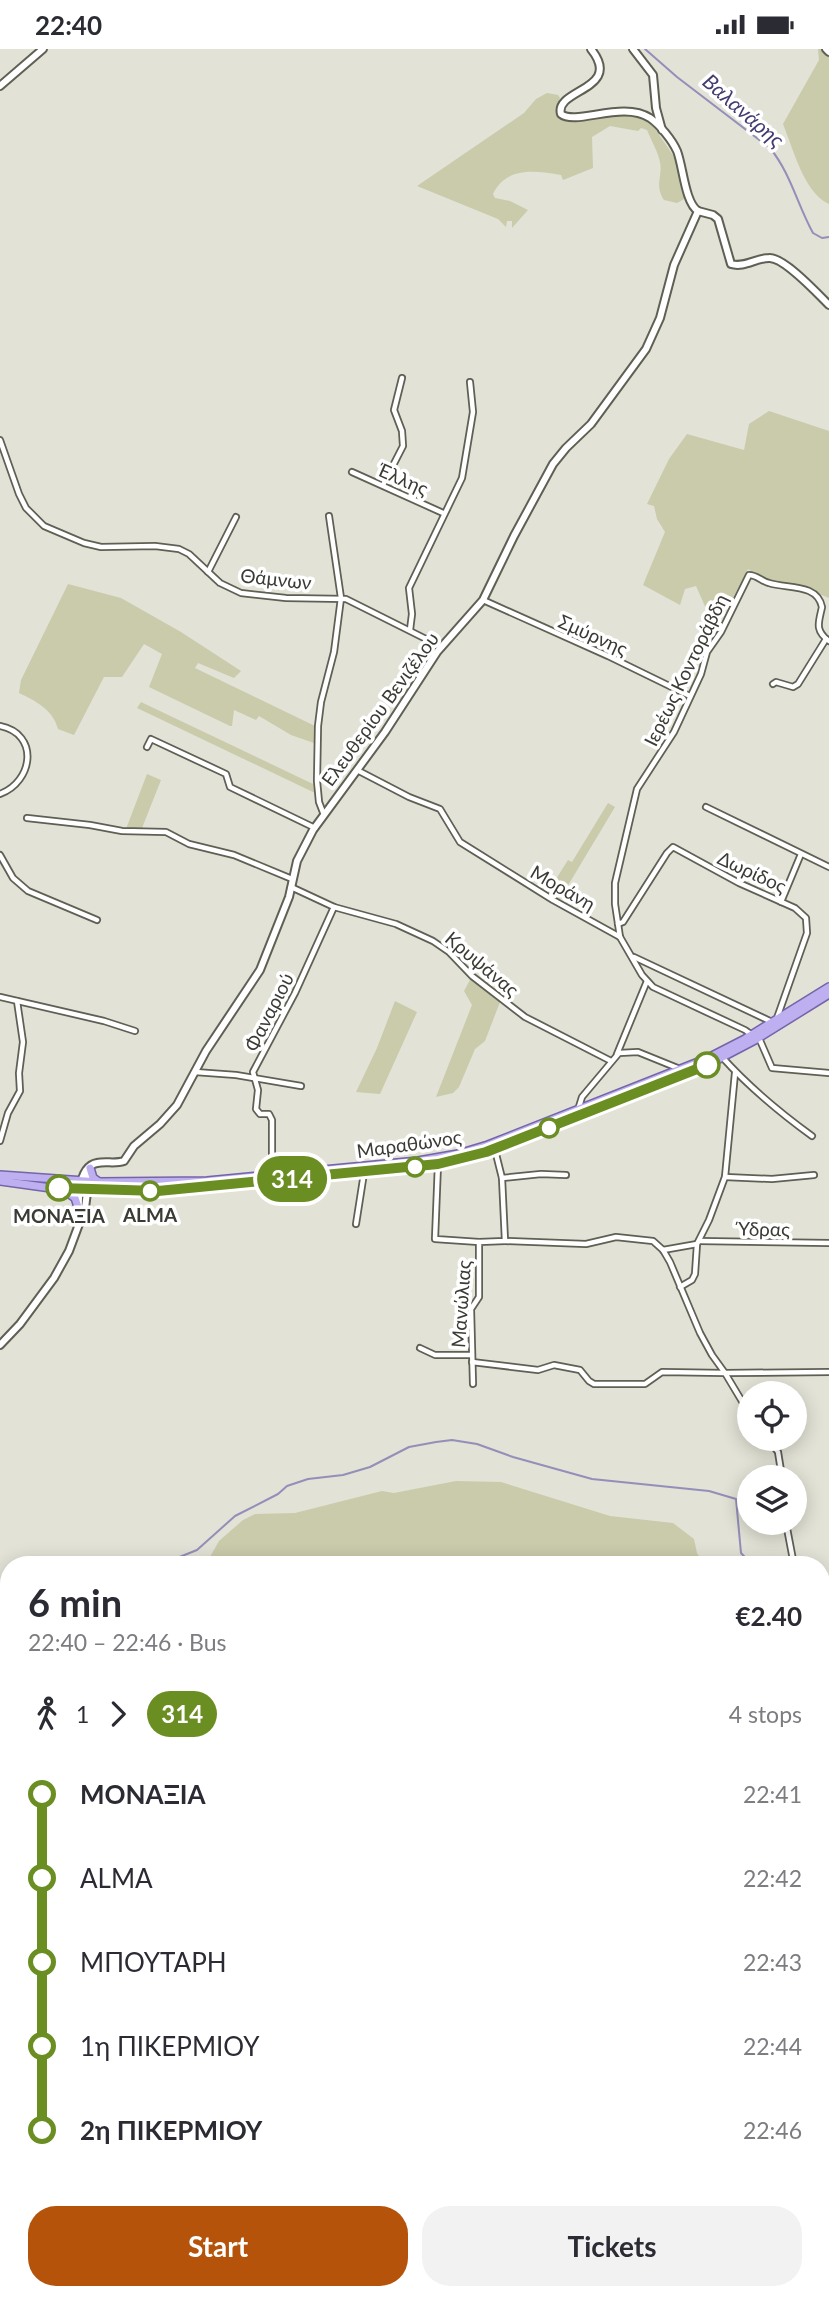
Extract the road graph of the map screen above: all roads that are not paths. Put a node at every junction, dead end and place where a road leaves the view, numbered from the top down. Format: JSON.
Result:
{"nodes":[{"id":1,"x":43,"y":49,"type":"edge"},
{"id":2,"x":591,"y":49,"type":"edge"},
{"id":3,"x":634,"y":49,"type":"edge"},
{"id":4,"x":0,"y":86,"type":"edge"},
{"id":5,"x":663,"y":132,"type":"junction"},
{"id":6,"x":698,"y":211,"type":"junction"},
{"id":7,"x":829,"y":305,"type":"edge"},
{"id":8,"x":402,"y":378,"type":"dead end"},
{"id":9,"x":470,"y":382,"type":"dead end"},
{"id":10,"x":0,"y":440,"type":"edge"},
{"id":11,"x":352,"y":472,"type":"dead end"},
{"id":12,"x":383,"y":485,"type":"junction"},
{"id":13,"x":443,"y":513,"type":"junction"},
{"id":14,"x":329,"y":516,"type":"dead end"},
{"id":15,"x":236,"y":517,"type":"dead end"},
{"id":16,"x":208,"y":572,"type":"junction"},
{"id":17,"x":341,"y":598,"type":"junction"},
{"id":18,"x":483,"y":600,"type":"junction"},
{"id":19,"x":410,"y":630,"type":"junction"},
{"id":20,"x":827,"y":640,"type":"edge"},
{"id":21,"x":442,"y":647,"type":"junction"},
{"id":22,"x":773,"y":684,"type":"dead end"},
{"id":23,"x":691,"y":696,"type":"junction"},
{"id":24,"x":0,"y":726,"type":"edge"},
{"id":25,"x":147,"y":747,"type":"dead end"},
{"id":26,"x":356,"y":770,"type":"junction"},
{"id":27,"x":0,"y":794,"type":"edge"},
{"id":28,"x":706,"y":807,"type":"dead end"},
{"id":29,"x":324,"y":815,"type":"junction"},
{"id":30,"x":27,"y":818,"type":"dead end"},
{"id":31,"x":314,"y":828,"type":"junction"},
{"id":32,"x":801,"y":853,"type":"junction"},
{"id":33,"x":0,"y":855,"type":"edge"},
{"id":34,"x":829,"y":867,"type":"edge"},
{"id":35,"x":292,"y":879,"type":"junction"},
{"id":36,"x":291,"y":887,"type":"junction"},
{"id":37,"x":781,"y":902,"type":"junction"},
{"id":38,"x":334,"y":907,"type":"junction"},
{"id":39,"x":97,"y":920,"type":"dead end"},
{"id":40,"x":618,"y":925,"type":"junction"},
{"id":41,"x":620,"y":937,"type":"junction"},
{"id":42,"x":632,"y":956,"type":"junction"},
{"id":43,"x":647,"y":981,"type":"junction"},
{"id":44,"x":829,"y":987,"type":"edge"},
{"id":45,"x":829,"y":994,"type":"edge"},
{"id":46,"x":0,"y":997,"type":"edge"},
{"id":47,"x":17,"y":1002,"type":"junction"},
{"id":48,"x":774,"y":1021,"type":"junction"},
{"id":49,"x":135,"y":1031,"type":"dead end"},
{"id":50,"x":755,"y":1036,"type":"junction"},
{"id":51,"x":617,"y":1054,"type":"junction"},
{"id":52,"x":722,"y":1058,"type":"junction"},
{"id":53,"x":611,"y":1061,"type":"junction"},
{"id":54,"x":681,"y":1070,"type":"junction"},
{"id":55,"x":195,"y":1072,"type":"junction"},
{"id":56,"x":735,"y":1073,"type":"junction"},
{"id":57,"x":829,"y":1073,"type":"edge"},
{"id":58,"x":254,"y":1078,"type":"junction"},
{"id":59,"x":301,"y":1086,"type":"dead end"},
{"id":60,"x":578,"y":1110,"type":"junction"},
{"id":61,"x":812,"y":1136,"type":"dead end"},
{"id":62,"x":0,"y":1141,"type":"edge"},
{"id":63,"x":495,"y":1149,"type":"junction"},
{"id":64,"x":438,"y":1164,"type":"junction"},
{"id":65,"x":272,"y":1165,"type":"junction"},
{"id":66,"x":92,"y":1166,"type":"junction"},
{"id":67,"x":364,"y":1172,"type":"junction"},
{"id":68,"x":293,"y":1173,"type":"junction"},
{"id":69,"x":0,"y":1175,"type":"edge"},
{"id":70,"x":566,"y":1175,"type":"dead end"},
{"id":71,"x":814,"y":1175,"type":"dead end"},
{"id":72,"x":251,"y":1177,"type":"junction"},
{"id":73,"x":725,"y":1177,"type":"junction"},
{"id":74,"x":502,"y":1178,"type":"junction"},
{"id":75,"x":0,"y":1181,"type":"edge"},
{"id":76,"x":99,"y":1182,"type":"junction"},
{"id":77,"x":84,"y":1186,"type":"junction"},
{"id":78,"x":58,"y":1188,"type":"junction"},
{"id":79,"x":79,"y":1210,"type":"junction"},
{"id":80,"x":80,"y":1223,"type":"junction"},
{"id":81,"x":356,"y":1224,"type":"dead end"},
{"id":82,"x":505,"y":1241,"type":"junction"},
{"id":83,"x":479,"y":1242,"type":"junction"},
{"id":84,"x":698,"y":1243,"type":"junction"},
{"id":85,"x":829,"y":1243,"type":"edge"},
{"id":86,"x":663,"y":1250,"type":"junction"},
{"id":87,"x":680,"y":1287,"type":"junction"},
{"id":88,"x":0,"y":1345,"type":"edge"},
{"id":89,"x":420,"y":1348,"type":"dead end"},
{"id":90,"x":471,"y":1355,"type":"junction"},
{"id":91,"x":472,"y":1362,"type":"junction"},
{"id":92,"x":829,"y":1372,"type":"edge"},
{"id":93,"x":725,"y":1373,"type":"junction"},
{"id":94,"x":473,"y":1384,"type":"dead end"},
{"id":95,"x":737,"y":1393,"type":"edge"},
{"id":96,"x":788,"y":1535,"type":"edge"},
{"id":97,"x":792,"y":1556,"type":"edge"}],
"edges":[{"from":1,"to":4,"type":"main road"},
{"from":2,"to":5,"type":"main road"},
{"from":3,"to":5,"type":"main road"},
{"from":5,"to":6,"type":"main road"},
{"from":6,"to":7,"type":"main road"},
{"from":6,"to":18,"type":"main road","name":"Ελευθερίου Βενιζέλου"},
{"from":8,"to":12,"type":"street"},
{"from":9,"to":13,"type":"street"},
{"from":10,"to":16,"type":"street","name":"Θάμνων"},
{"from":11,"to":12,"type":"street","name":"Έλλης"},
{"from":12,"to":13,"type":"street","name":"Έλλης"},
{"from":13,"to":19,"type":"street"},
{"from":14,"to":17,"type":"street"},
{"from":15,"to":16,"type":"street"},
{"from":16,"to":17,"type":"street","name":"Θάμνων"},
{"from":17,"to":19,"type":"street","name":"Θάμνων"},
{"from":17,"to":29,"type":"street"},
{"from":18,"to":21,"type":"main road","name":"Ελευθερίου Βενιζέλου"},
{"from":18,"to":23,"type":"street","name":"Σμύρνης"},
{"from":19,"to":21,"type":"street","name":"Θάμνων"},
{"from":20,"to":22,"type":"street"},
{"from":20,"to":23,"type":"street","name":"Ιερέως Κοντοράβδη"},
{"from":21,"to":26,"type":"main road","name":"Ελευθερίου Βενιζέλου"},
{"from":23,"to":40,"type":"street","name":"Ιερέως Κοντοράβδη"},
{"from":24,"to":27,"type":"street"},
{"from":25,"to":31,"type":"street"},
{"from":26,"to":29,"type":"main road","name":"Ελευθερίου Βενιζέλου"},
{"from":26,"to":41,"type":"street","name":"Μοράνη"},
{"from":28,"to":32,"type":"street"},
{"from":29,"to":31,"type":"main road","name":"Ελευθερίου Βενιζέλου"},
{"from":30,"to":35,"type":"street"},
{"from":31,"to":35,"type":"main road","name":"Ελευθερίου Βενιζέλου"},
{"from":32,"to":34,"type":"street"},
{"from":32,"to":37,"type":"street"},
{"from":33,"to":39,"type":"street"},
{"from":35,"to":36,"type":"main road","name":"Ελευθερίου Βενιζέλου"},
{"from":36,"to":38,"type":"street","name":"Κρυψάνας"},
{"from":36,"to":55,"type":"main road","name":"Ελευθερίου Βενιζέλου"},
{"from":37,"to":40,"type":"street","name":"Δωρίδος"},
{"from":37,"to":48,"type":"street","name":"Δωρίδος"},
{"from":38,"to":53,"type":"street","name":"Κρυψάνας"},
{"from":38,"to":58,"type":"street","name":"Φαναριού"},
{"from":40,"to":41,"type":"street","name":"Ιερέως Κοντοράβδη"},
{"from":41,"to":42,"type":"street","name":"Μοράνη"},
{"from":42,"to":43,"type":"street","name":"Μοράνη"},
{"from":42,"to":48,"type":"street"},
{"from":43,"to":50,"type":"street","name":"Μοράνη"},
{"from":43,"to":51,"type":"street"},
{"from":44,"to":48,"type":"main road","name":"Μαραθώνος"},
{"from":45,"to":50,"type":"main road","name":"Μαραθώνος"},
{"from":46,"to":47,"type":"street"},
{"from":47,"to":49,"type":"street"},
{"from":47,"to":62,"type":"street"},
{"from":48,"to":50,"type":"main road","name":"Μαραθώνος"},
{"from":50,"to":52,"type":"main road","name":"Μαραθώνος"},
{"from":50,"to":54,"type":"main road","name":"Μαραθώνος"},
{"from":50,"to":57,"type":"street"},
{"from":51,"to":53,"type":"street"},
{"from":51,"to":54,"type":"street"},
{"from":52,"to":56,"type":"street"},
{"from":52,"to":63,"type":"main road","name":"Μαραθώνος"},
{"from":53,"to":60,"type":"street"},
{"from":54,"to":60,"type":"main road","name":"Μαραθώνος"},
{"from":55,"to":58,"type":"street"},
{"from":55,"to":66,"type":"main road","name":"Ελευθερίου Βενιζέλου"},
{"from":56,"to":61,"type":"street"},
{"from":56,"to":73,"type":"street"},
{"from":58,"to":59,"type":"street"},
{"from":58,"to":65,"type":"street","name":"Φαναριού"},
{"from":60,"to":68,"type":"main road","name":"Μαραθώνος"},
{"from":63,"to":64,"type":"main road","name":"Μαραθώνος"},
{"from":63,"to":74,"type":"street"},
{"from":64,"to":67,"type":"main road","name":"Μαραθώνος"},
{"from":64,"to":83,"type":"street"},
{"from":65,"to":68,"type":"street"},
{"from":65,"to":72,"type":"street"},
{"from":66,"to":76,"type":"main road"},
{"from":66,"to":77,"type":"main road"},
{"from":67,"to":77,"type":"main road","name":"Μαραθώνος"},
{"from":67,"to":81,"type":"street"},
{"from":68,"to":72,"type":"main road","name":"Μαραθώνος"},
{"from":69,"to":77,"type":"main road","name":"Μαραθώνος"},
{"from":70,"to":74,"type":"street"},
{"from":71,"to":73,"type":"street"},
{"from":72,"to":76,"type":"main road","name":"Μαραθώνος"},
{"from":73,"to":84,"type":"street"},
{"from":74,"to":82,"type":"street"},
{"from":75,"to":78,"type":"main road","name":"Μαραθώνος"},
{"from":76,"to":77,"type":"main road","name":"Μαραθώνος"},
{"from":77,"to":78,"type":"main road","name":"Μαραθώνος"},
{"from":77,"to":79,"type":"main road"},
{"from":77,"to":80,"type":"main road"},
{"from":78,"to":79,"type":"main road"},
{"from":79,"to":80,"type":"main road"},
{"from":80,"to":88,"type":"main road"},
{"from":82,"to":83,"type":"street","name":"Μανώλιας"},
{"from":82,"to":86,"type":"street","name":"Μανώλιας"},
{"from":83,"to":90,"type":"street","name":"Μανώλιας"},
{"from":84,"to":85,"type":"street","name":"Ύδρας"},
{"from":84,"to":86,"type":"street","name":"Ύδρας"},
{"from":84,"to":87,"type":"street"},
{"from":86,"to":87,"type":"street"},
{"from":87,"to":93,"type":"street"},
{"from":89,"to":90,"type":"street"},
{"from":90,"to":91,"type":"street","name":"Μανώλιας"},
{"from":91,"to":93,"type":"street"},
{"from":91,"to":94,"type":"street","name":"Μανώλιας"},
{"from":92,"to":93,"type":"street"},
{"from":93,"to":95,"type":"street"},
{"from":96,"to":97,"type":"street"}]}
